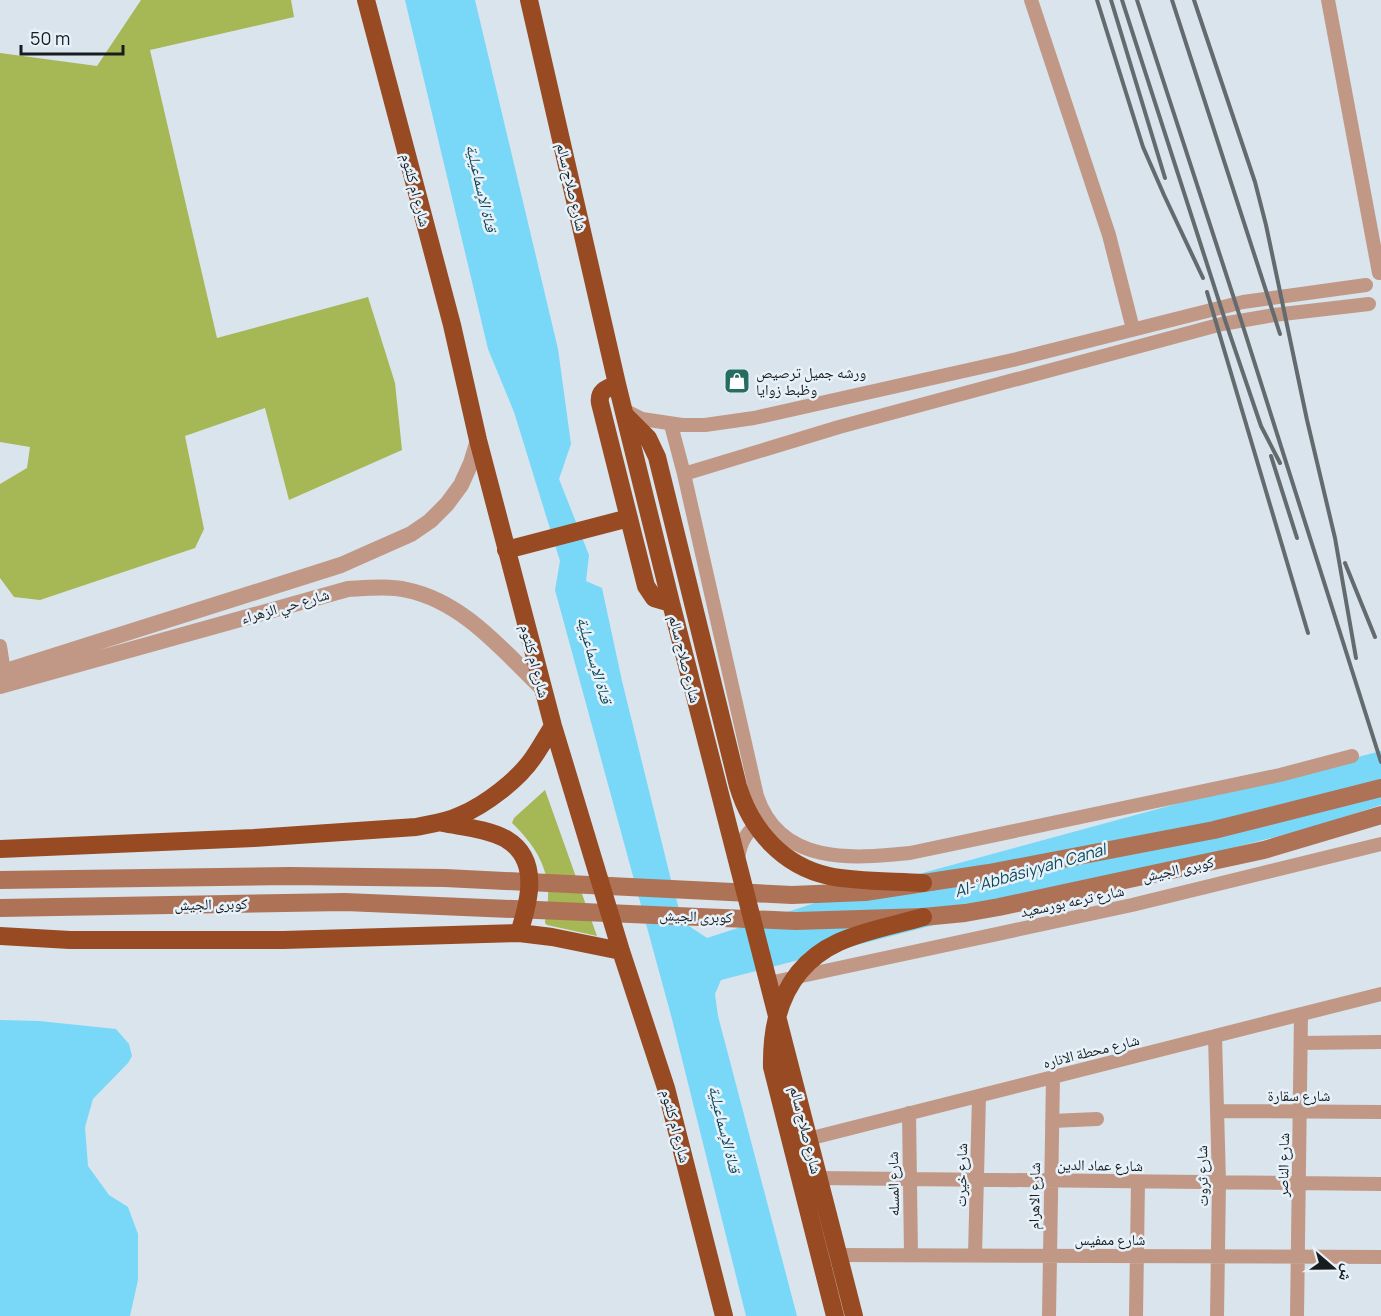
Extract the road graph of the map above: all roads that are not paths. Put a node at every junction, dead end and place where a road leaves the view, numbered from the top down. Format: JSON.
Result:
{"nodes":[{"id":1,"x":366,"y":0,"type":"edge"},
{"id":2,"x":529,"y":0,"type":"edge"},
{"id":3,"x":1032,"y":0,"type":"edge"},
{"id":4,"x":1328,"y":0,"type":"edge"},
{"id":5,"x":1380,"y":273,"type":"edge"},
{"id":6,"x":1366,"y":285,"type":"junction"},
{"id":7,"x":1375,"y":307,"type":"edge"},
{"id":8,"x":1133,"y":330,"type":"junction"},
{"id":9,"x":1068,"y":346,"type":"junction"},
{"id":10,"x":1072,"y":363,"type":"junction"},
{"id":11,"x":617,"y":384,"type":"junction"},
{"id":12,"x":830,"y":402,"type":"junction"},
{"id":13,"x":624,"y":412,"type":"junction"},
{"id":14,"x":671,"y":425,"type":"junction"},
{"id":15,"x":839,"y":427,"type":"junction"},
{"id":16,"x":478,"y":440,"type":"junction"},
{"id":17,"x":684,"y":474,"type":"junction"},
{"id":18,"x":621,"y":520,"type":"junction"},
{"id":19,"x":506,"y":550,"type":"junction"},
{"id":20,"x":341,"y":565,"type":"junction"},
{"id":21,"x":348,"y":589,"type":"junction"},
{"id":22,"x":671,"y":603,"type":"junction"},
{"id":23,"x":0,"y":646,"type":"edge"},
{"id":24,"x":1,"y":677,"type":"edge"},
{"id":25,"x":543,"y":689,"type":"junction"},
{"id":26,"x":553,"y":726,"type":"junction"},
{"id":27,"x":1352,"y":756,"type":"dead end"},
{"id":28,"x":1381,"y":788,"type":"edge"},
{"id":29,"x":1381,"y":815,"type":"edge"},
{"id":30,"x":766,"y":819,"type":"junction"},
{"id":31,"x":439,"y":823,"type":"junction"},
{"id":32,"x":1381,"y":844,"type":"edge"},
{"id":33,"x":0,"y":849,"type":"edge"},
{"id":34,"x":739,"y":866,"type":"junction"},
{"id":35,"x":0,"y":880,"type":"edge"},
{"id":36,"x":923,"y":883,"type":"junction"},
{"id":37,"x":0,"y":908,"type":"edge"},
{"id":38,"x":923,"y":917,"type":"junction"},
{"id":39,"x":519,"y":933,"type":"junction"},
{"id":40,"x":0,"y":936,"type":"edge"},
{"id":41,"x":621,"y":951,"type":"junction"},
{"id":42,"x":769,"y":983,"type":"junction"},
{"id":43,"x":1381,"y":994,"type":"edge"},
{"id":44,"x":1301,"y":1014,"type":"junction"},
{"id":45,"x":1215,"y":1036,"type":"junction"},
{"id":46,"x":1381,"y":1042,"type":"edge"},
{"id":47,"x":1300,"y":1043,"type":"junction"},
{"id":48,"x":1053,"y":1077,"type":"junction"},
{"id":49,"x":979,"y":1096,"type":"junction"},
{"id":50,"x":1217,"y":1111,"type":"junction"},
{"id":51,"x":1300,"y":1111,"type":"junction"},
{"id":52,"x":1381,"y":1112,"type":"edge"},
{"id":53,"x":909,"y":1113,"type":"junction"},
{"id":54,"x":1097,"y":1119,"type":"dead end"},
{"id":55,"x":1052,"y":1121,"type":"junction"},
{"id":56,"x":808,"y":1139,"type":"junction"},
{"id":57,"x":818,"y":1178,"type":"junction"},
{"id":58,"x":910,"y":1179,"type":"junction"},
{"id":59,"x":977,"y":1180,"type":"junction"},
{"id":60,"x":1051,"y":1181,"type":"junction"},
{"id":61,"x":1138,"y":1182,"type":"junction"},
{"id":62,"x":1219,"y":1182,"type":"junction"},
{"id":63,"x":1299,"y":1183,"type":"junction"},
{"id":64,"x":1381,"y":1184,"type":"edge"},
{"id":65,"x":911,"y":1254,"type":"junction"},
{"id":66,"x":838,"y":1255,"type":"junction"},
{"id":67,"x":975,"y":1255,"type":"junction"},
{"id":68,"x":1050,"y":1255,"type":"junction"},
{"id":69,"x":1137,"y":1256,"type":"junction"},
{"id":70,"x":1218,"y":1256,"type":"junction"},
{"id":71,"x":1298,"y":1256,"type":"junction"},
{"id":72,"x":1381,"y":1257,"type":"edge"},
{"id":73,"x":724,"y":1316,"type":"edge"},
{"id":74,"x":835,"y":1316,"type":"edge"},
{"id":75,"x":854,"y":1316,"type":"edge"},
{"id":76,"x":1049,"y":1316,"type":"edge"},
{"id":77,"x":1136,"y":1316,"type":"edge"},
{"id":78,"x":1217,"y":1316,"type":"edge"},
{"id":79,"x":1297,"y":1316,"type":"edge"}],
"edges":[{"from":1,"to":16,"type":"highway","name":"شارع ام كلثوم"},
{"from":2,"to":11,"type":"highway","name":"شارع صلاح سالم"},
{"from":3,"to":8,"type":"street"},
{"from":4,"to":5,"type":"street"},
{"from":5,"to":6,"type":"street"},
{"from":6,"to":7,"type":"street"},
{"from":6,"to":8,"type":"street"},
{"from":7,"to":10,"type":"street"},
{"from":8,"to":9,"type":"street"},
{"from":9,"to":10,"type":"street"},
{"from":9,"to":12,"type":"street"},
{"from":10,"to":15,"type":"street"},
{"from":11,"to":13,"type":"highway","name":"شارع صلاح سالم"},
{"from":11,"to":18,"type":"highway"},
{"from":12,"to":14,"type":"street"},
{"from":12,"to":15,"type":"street"},
{"from":13,"to":14,"type":"street"},
{"from":13,"to":22,"type":"highway","name":"شارع صلاح سالم"},
{"from":13,"to":36,"type":"highway"},
{"from":14,"to":17,"type":"street"},
{"from":15,"to":17,"type":"street"},
{"from":16,"to":19,"type":"highway","name":"شارع ام كلثوم"},
{"from":16,"to":20,"type":"street","name":"شارع حي الزهراء"},
{"from":17,"to":30,"type":"street"},
{"from":18,"to":19,"type":"highway"},
{"from":18,"to":22,"type":"highway"},
{"from":19,"to":25,"type":"highway","name":"شارع ام كلثوم"},
{"from":20,"to":21,"type":"street"},
{"from":20,"to":24,"type":"street","name":"شارع حي الزهراء"},
{"from":21,"to":24,"type":"street","name":"شارع حي الزهراء"},
{"from":21,"to":25,"type":"street","name":"شارع حي الزهراء"},
{"from":22,"to":34,"type":"highway","name":"شارع صلاح سالم"},
{"from":23,"to":24,"type":"street"},
{"from":25,"to":26,"type":"highway","name":"شارع ام كلثوم"},
{"from":26,"to":31,"type":"highway"},
{"from":26,"to":41,"type":"highway","name":"شارع ام كلثوم"},
{"from":27,"to":30,"type":"street"},
{"from":28,"to":36,"type":"main road","name":"كوبرى الجيش"},
{"from":29,"to":38,"type":"main road","name":"كوبرى الجيش"},
{"from":30,"to":34,"type":"street"},
{"from":31,"to":33,"type":"highway"},
{"from":31,"to":39,"type":"highway"},
{"from":32,"to":42,"type":"street","name":"شارع ترعه بورسعيد"},
{"from":34,"to":42,"type":"highway","name":"شارع صلاح سالم"},
{"from":35,"to":36,"type":"main road","name":"كوبرى الجيش"},
{"from":37,"to":38,"type":"main road","name":"كوبرى الجيش"},
{"from":38,"to":74,"type":"highway"},
{"from":39,"to":40,"type":"highway"},
{"from":39,"to":41,"type":"highway"},
{"from":41,"to":73,"type":"highway","name":"شارع ام كلثوم"},
{"from":42,"to":56,"type":"highway","name":"شارع صلاح سالم"},
{"from":43,"to":44,"type":"street","name":"شارع محطة الاناره"},
{"from":44,"to":45,"type":"street","name":"شارع محطة الاناره"},
{"from":44,"to":47,"type":"street","name":"شارع الناصر"},
{"from":45,"to":48,"type":"street","name":"شارع محطة الاناره"},
{"from":45,"to":50,"type":"street","name":"شارع ثروت"},
{"from":46,"to":47,"type":"street"},
{"from":47,"to":51,"type":"street","name":"شارع الناصر"},
{"from":48,"to":49,"type":"street","name":"شارع محطة الاناره"},
{"from":48,"to":55,"type":"street","name":"شارع الاهرام"},
{"from":49,"to":53,"type":"street","name":"شارع محطة الاناره"},
{"from":49,"to":59,"type":"street","name":"شارع خيرت"},
{"from":50,"to":51,"type":"street","name":"شارع سقارة"},
{"from":50,"to":62,"type":"street","name":"شارع ثروت"},
{"from":51,"to":52,"type":"street","name":"شارع سقارة"},
{"from":51,"to":63,"type":"street","name":"شارع الناصر"},
{"from":53,"to":56,"type":"street","name":"شارع محطة الاناره"},
{"from":53,"to":58,"type":"street","name":"شارع المسله"},
{"from":54,"to":55,"type":"street"},
{"from":55,"to":60,"type":"street","name":"شارع الاهرام"},
{"from":56,"to":57,"type":"highway","name":"شارع صلاح سالم"},
{"from":57,"to":58,"type":"street","name":"شارع عماد الدين"},
{"from":57,"to":66,"type":"highway","name":"شارع صلاح سالم"},
{"from":58,"to":59,"type":"street","name":"شارع عماد الدين"},
{"from":58,"to":65,"type":"street","name":"شارع المسله"},
{"from":59,"to":60,"type":"street","name":"شارع عماد الدين"},
{"from":59,"to":67,"type":"street","name":"شارع خيرت"},
{"from":60,"to":61,"type":"street","name":"شارع عماد الدين"},
{"from":60,"to":68,"type":"street","name":"شارع الاهرام"},
{"from":61,"to":62,"type":"street","name":"شارع عماد الدين"},
{"from":61,"to":69,"type":"street"},
{"from":62,"to":63,"type":"street","name":"شارع عماد الدين"},
{"from":62,"to":70,"type":"street","name":"شارع ثروت"},
{"from":63,"to":64,"type":"street","name":"شارع عماد الدين"},
{"from":63,"to":71,"type":"street","name":"شارع الناصر"},
{"from":65,"to":66,"type":"street","name":"شارع ممفيس"},
{"from":65,"to":67,"type":"street","name":"شارع ممفيس"},
{"from":66,"to":75,"type":"highway","name":"شارع صلاح سالم"},
{"from":67,"to":68,"type":"street","name":"شارع ممفيس"},
{"from":68,"to":69,"type":"street","name":"شارع ممفيس"},
{"from":68,"to":76,"type":"street","name":"شارع الاهرام"},
{"from":69,"to":70,"type":"street","name":"شارع ممفيس"},
{"from":69,"to":77,"type":"street"},
{"from":70,"to":71,"type":"street","name":"شارع ممفيس"},
{"from":70,"to":78,"type":"street","name":"شارع ثروت"},
{"from":71,"to":72,"type":"street","name":"شارع ممفيس"},
{"from":71,"to":79,"type":"street","name":"شارع الناصر"}]}
